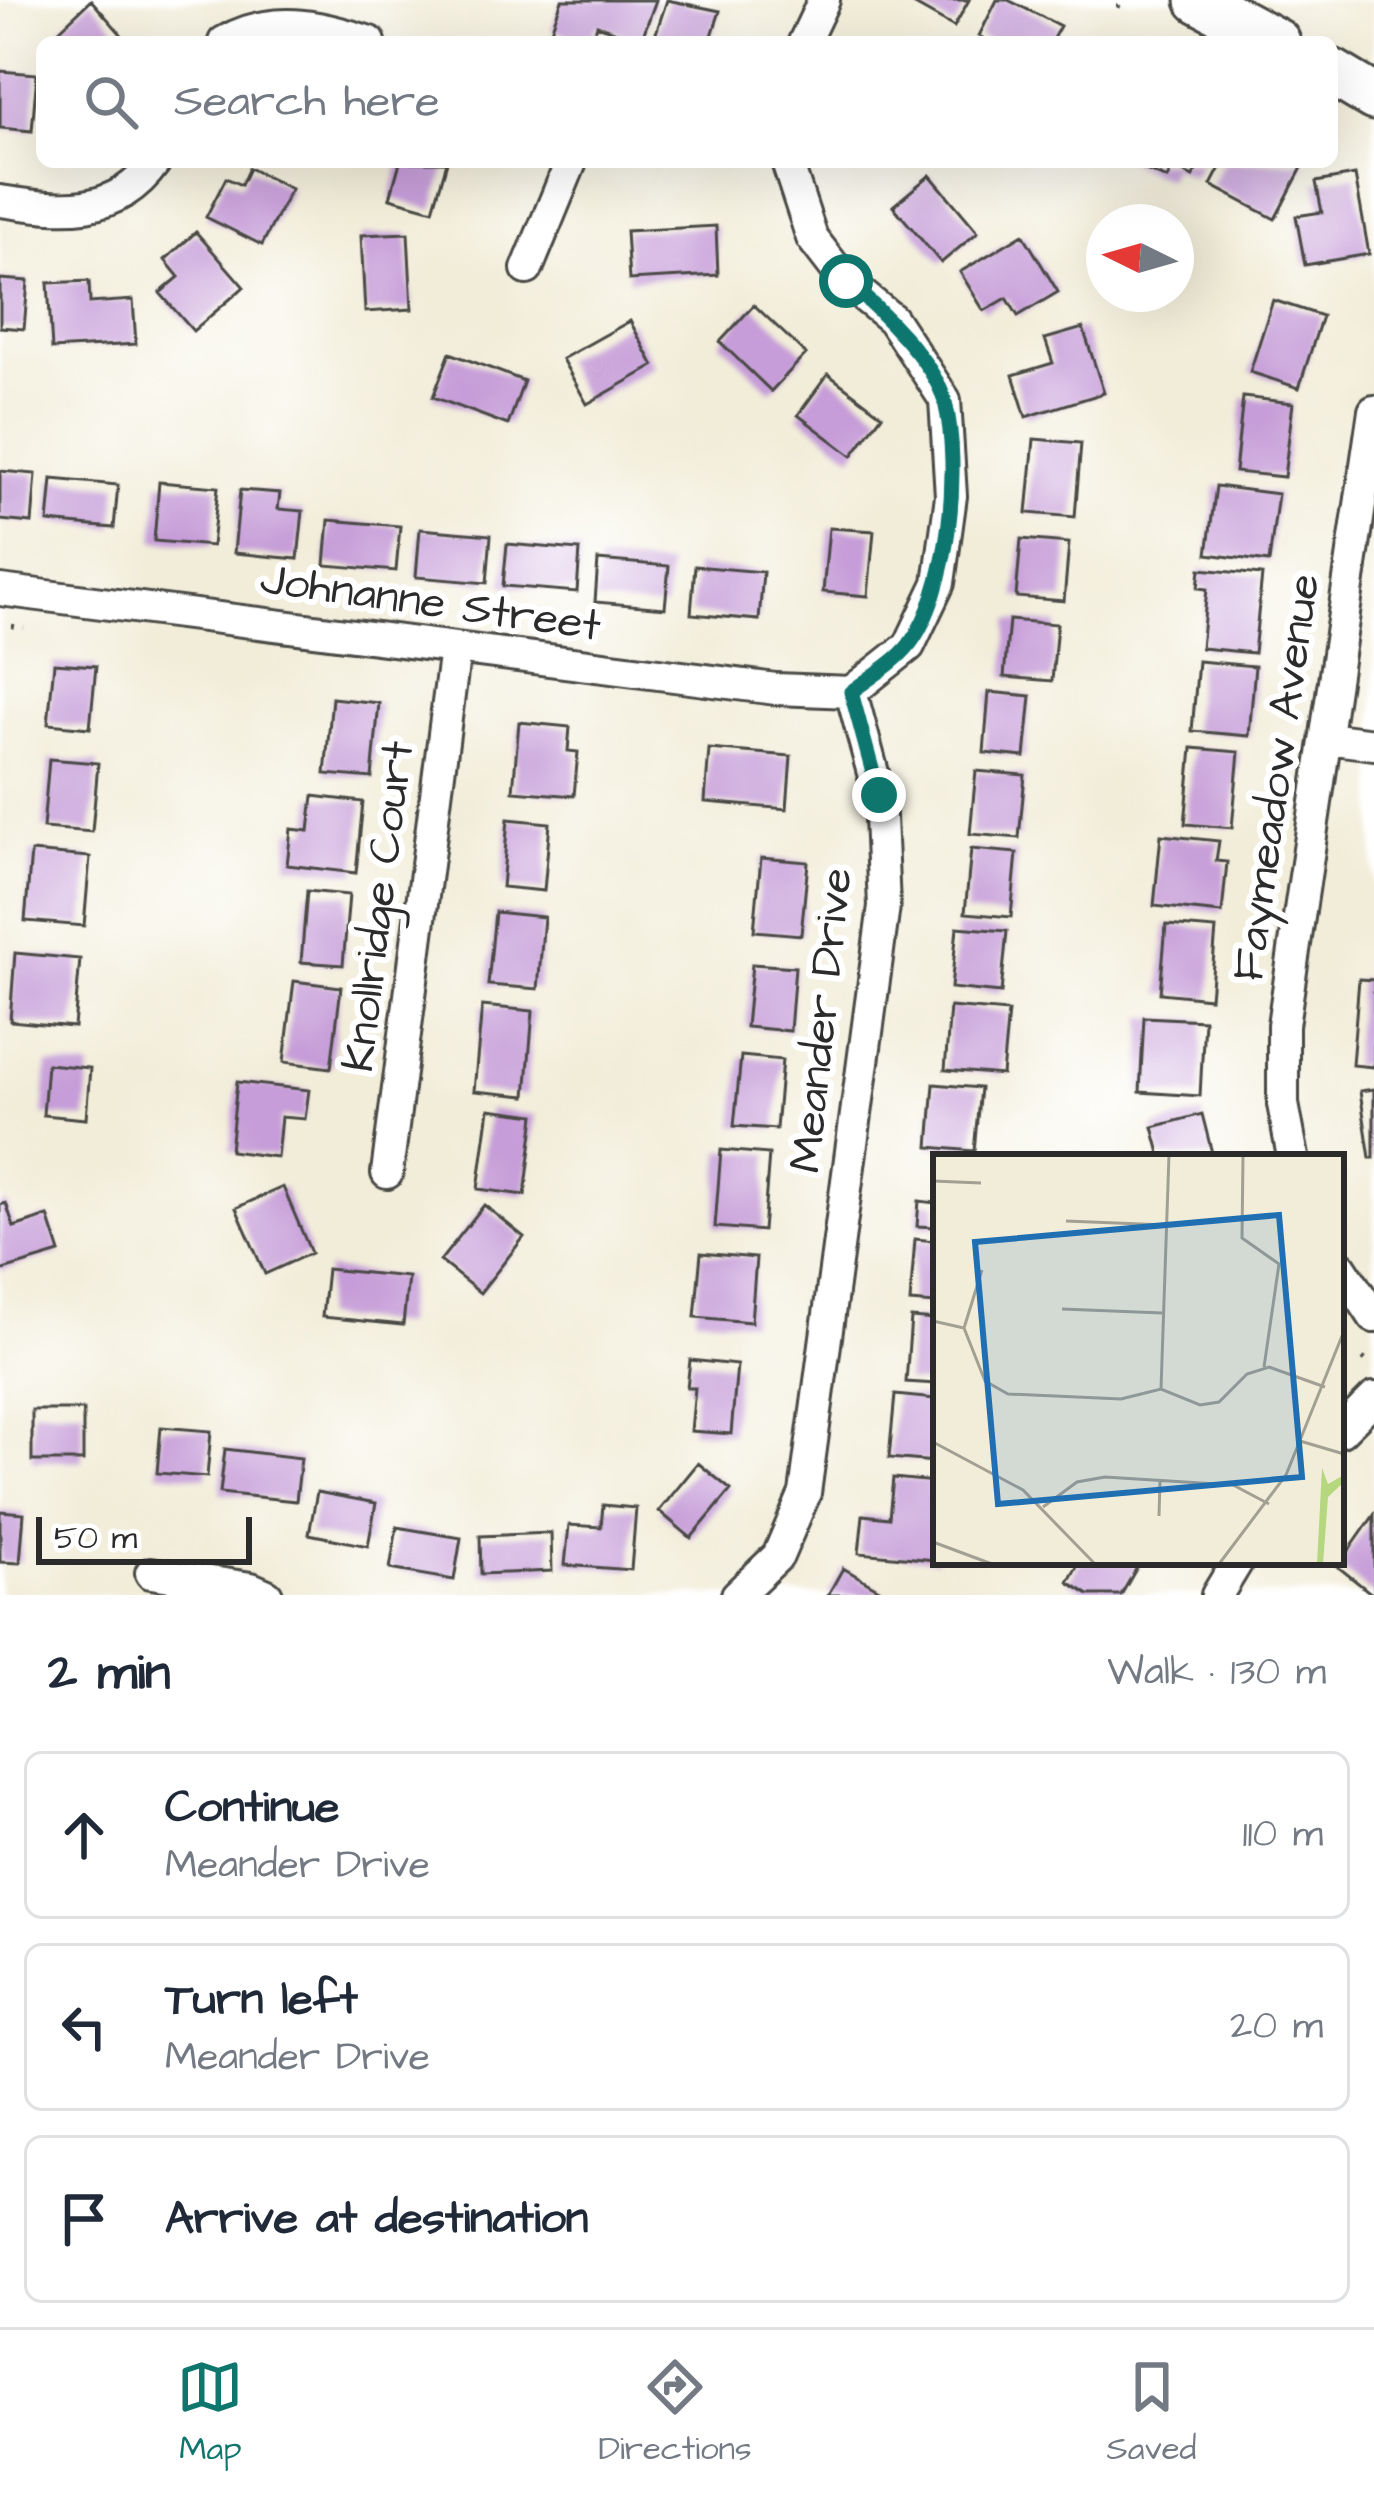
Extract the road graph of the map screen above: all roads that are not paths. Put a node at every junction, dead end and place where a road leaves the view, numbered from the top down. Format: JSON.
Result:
{"nodes":[{"id":1,"x":824,"y":0,"type":"edge"},
{"id":2,"x":1199,"y":0,"type":"edge"},
{"id":3,"x":235,"y":36,"type":"edge"},
{"id":4,"x":351,"y":36,"type":"edge"},
{"id":5,"x":806,"y":36,"type":"edge"},
{"id":6,"x":1266,"y":36,"type":"edge"},
{"id":7,"x":1338,"y":76,"type":"edge"},
{"id":8,"x":1374,"y":97,"type":"edge"},
{"id":9,"x":151,"y":168,"type":"edge"},
{"id":10,"x":569,"y":168,"type":"edge"},
{"id":11,"x":789,"y":168,"type":"edge"},
{"id":12,"x":0,"y":201,"type":"edge"},
{"id":13,"x":527,"y":269,"type":"dead end"},
{"id":14,"x":1374,"y":412,"type":"edge"},
{"id":15,"x":3,"y":603,"type":"edge"},
{"id":16,"x":455,"y":649,"type":"junction"},
{"id":17,"x":851,"y":692,"type":"junction"},
{"id":18,"x":1326,"y":738,"type":"junction"},
{"id":19,"x":1374,"y":744,"type":"edge"},
{"id":20,"x":1292,"y":1154,"type":"edge"},
{"id":21,"x":387,"y":1173,"type":"dead end"},
{"id":22,"x":1344,"y":1272,"type":"edge"},
{"id":23,"x":1374,"y":1317,"type":"edge"},
{"id":24,"x":1374,"y":1398,"type":"edge"},
{"id":25,"x":1344,"y":1428,"type":"edge"},
{"id":26,"x":1236,"y":1565,"type":"edge"},
{"id":27,"x":151,"y":1573,"type":"dead end"},
{"id":28,"x":267,"y":1595,"type":"edge"},
{"id":29,"x":737,"y":1595,"type":"edge"},
{"id":30,"x":1217,"y":1595,"type":"edge"}],
"edges":[{"from":1,"to":5,"type":"street"},
{"from":2,"to":6,"type":"street"},
{"from":3,"to":4,"type":"street"},
{"from":7,"to":8,"type":"street"},
{"from":9,"to":12,"type":"street"},
{"from":10,"to":13,"type":"street"},
{"from":11,"to":17,"type":"street"},
{"from":14,"to":18,"type":"street","name":"Faymeadow Avenue"},
{"from":15,"to":16,"type":"street","name":"Johnanne Street"},
{"from":16,"to":17,"type":"street","name":"Johnanne Street"},
{"from":16,"to":21,"type":"street","name":"Knollridge Court"},
{"from":17,"to":29,"type":"street","name":"Meander Drive"},
{"from":18,"to":19,"type":"street"},
{"from":18,"to":20,"type":"street","name":"Faymeadow Avenue"},
{"from":22,"to":23,"type":"street"},
{"from":24,"to":25,"type":"street"},
{"from":26,"to":30,"type":"street"},
{"from":27,"to":28,"type":"street"}]}
